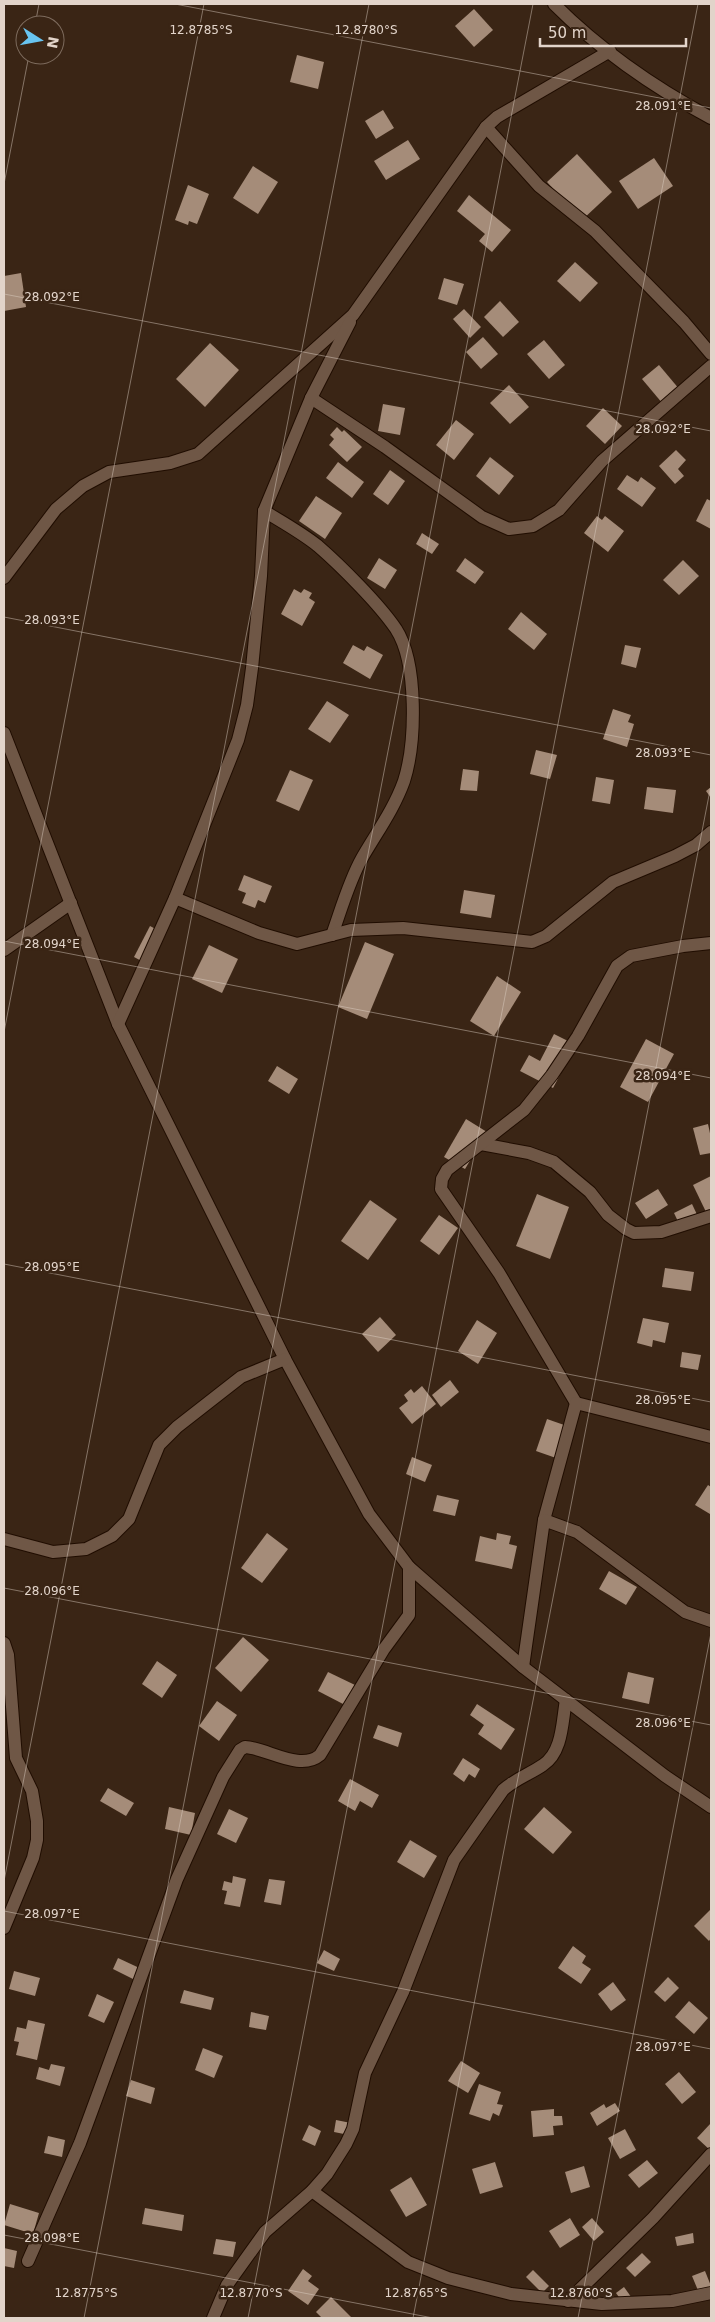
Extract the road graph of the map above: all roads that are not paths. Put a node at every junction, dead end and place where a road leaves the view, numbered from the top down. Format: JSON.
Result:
{"nodes":[{"id":1,"x":554,"y":4,"type":"edge"},
{"id":2,"x":610,"y":51,"type":"junction"},
{"id":3,"x":711,"y":118,"type":"edge"},
{"id":4,"x":486,"y":126,"type":"junction"},
{"id":5,"x":353,"y":315,"type":"junction"},
{"id":6,"x":711,"y":354,"type":"edge"},
{"id":7,"x":711,"y":366,"type":"edge"},
{"id":8,"x":311,"y":398,"type":"junction"},
{"id":9,"x":264,"y":510,"type":"junction"},
{"id":10,"x":4,"y":578,"type":"edge"},
{"id":11,"x":4,"y":733,"type":"edge"},
{"id":12,"x":711,"y":832,"type":"edge"},
{"id":13,"x":174,"y":898,"type":"junction"},
{"id":14,"x":70,"y":903,"type":"junction"},
{"id":15,"x":332,"y":935,"type":"junction"},
{"id":16,"x":711,"y":944,"type":"edge"},
{"id":17,"x":4,"y":950,"type":"edge"},
{"id":18,"x":118,"y":1024,"type":"junction"},
{"id":19,"x":481,"y":1144,"type":"junction"},
{"id":20,"x":711,"y":1216,"type":"edge"},
{"id":21,"x":285,"y":1359,"type":"junction"},
{"id":22,"x":576,"y":1403,"type":"junction"},
{"id":23,"x":711,"y":1437,"type":"edge"},
{"id":24,"x":544,"y":1520,"type":"junction"},
{"id":25,"x":4,"y":1539,"type":"edge"},
{"id":26,"x":409,"y":1567,"type":"junction"},
{"id":27,"x":711,"y":1621,"type":"edge"},
{"id":28,"x":4,"y":1643,"type":"edge"},
{"id":29,"x":523,"y":1667,"type":"junction"},
{"id":30,"x":566,"y":1700,"type":"junction"},
{"id":31,"x":711,"y":1807,"type":"edge"},
{"id":32,"x":4,"y":1928,"type":"edge"},
{"id":33,"x":711,"y":2154,"type":"edge"},
{"id":34,"x":312,"y":2191,"type":"junction"},
{"id":35,"x":28,"y":2262,"type":"dead end"},
{"id":36,"x":711,"y":2293,"type":"edge"},
{"id":37,"x":568,"y":2301,"type":"junction"},
{"id":38,"x":213,"y":2318,"type":"edge"}],
"edges":[{"from":1,"to":2,"type":"street"},
{"from":2,"to":3,"type":"street"},
{"from":2,"to":4,"type":"street"},
{"from":4,"to":5,"type":"street"},
{"from":4,"to":6,"type":"street"},
{"from":5,"to":8,"type":"street"},
{"from":5,"to":10,"type":"street"},
{"from":7,"to":8,"type":"street"},
{"from":8,"to":9,"type":"street"},
{"from":9,"to":13,"type":"street"},
{"from":9,"to":15,"type":"street"},
{"from":11,"to":14,"type":"street"},
{"from":12,"to":15,"type":"street"},
{"from":13,"to":15,"type":"street"},
{"from":13,"to":18,"type":"street"},
{"from":14,"to":17,"type":"street"},
{"from":14,"to":18,"type":"street"},
{"from":16,"to":19,"type":"street"},
{"from":18,"to":21,"type":"street"},
{"from":19,"to":20,"type":"street"},
{"from":19,"to":22,"type":"street"},
{"from":21,"to":25,"type":"street"},
{"from":21,"to":26,"type":"street"},
{"from":22,"to":23,"type":"street"},
{"from":22,"to":24,"type":"street"},
{"from":24,"to":27,"type":"street"},
{"from":24,"to":29,"type":"street"},
{"from":26,"to":29,"type":"street"},
{"from":26,"to":35,"type":"street"},
{"from":28,"to":32,"type":"street"},
{"from":29,"to":30,"type":"street"},
{"from":30,"to":31,"type":"street"},
{"from":30,"to":34,"type":"street"},
{"from":33,"to":37,"type":"street"},
{"from":34,"to":37,"type":"street"},
{"from":34,"to":38,"type":"street"},
{"from":36,"to":37,"type":"street"}]}
